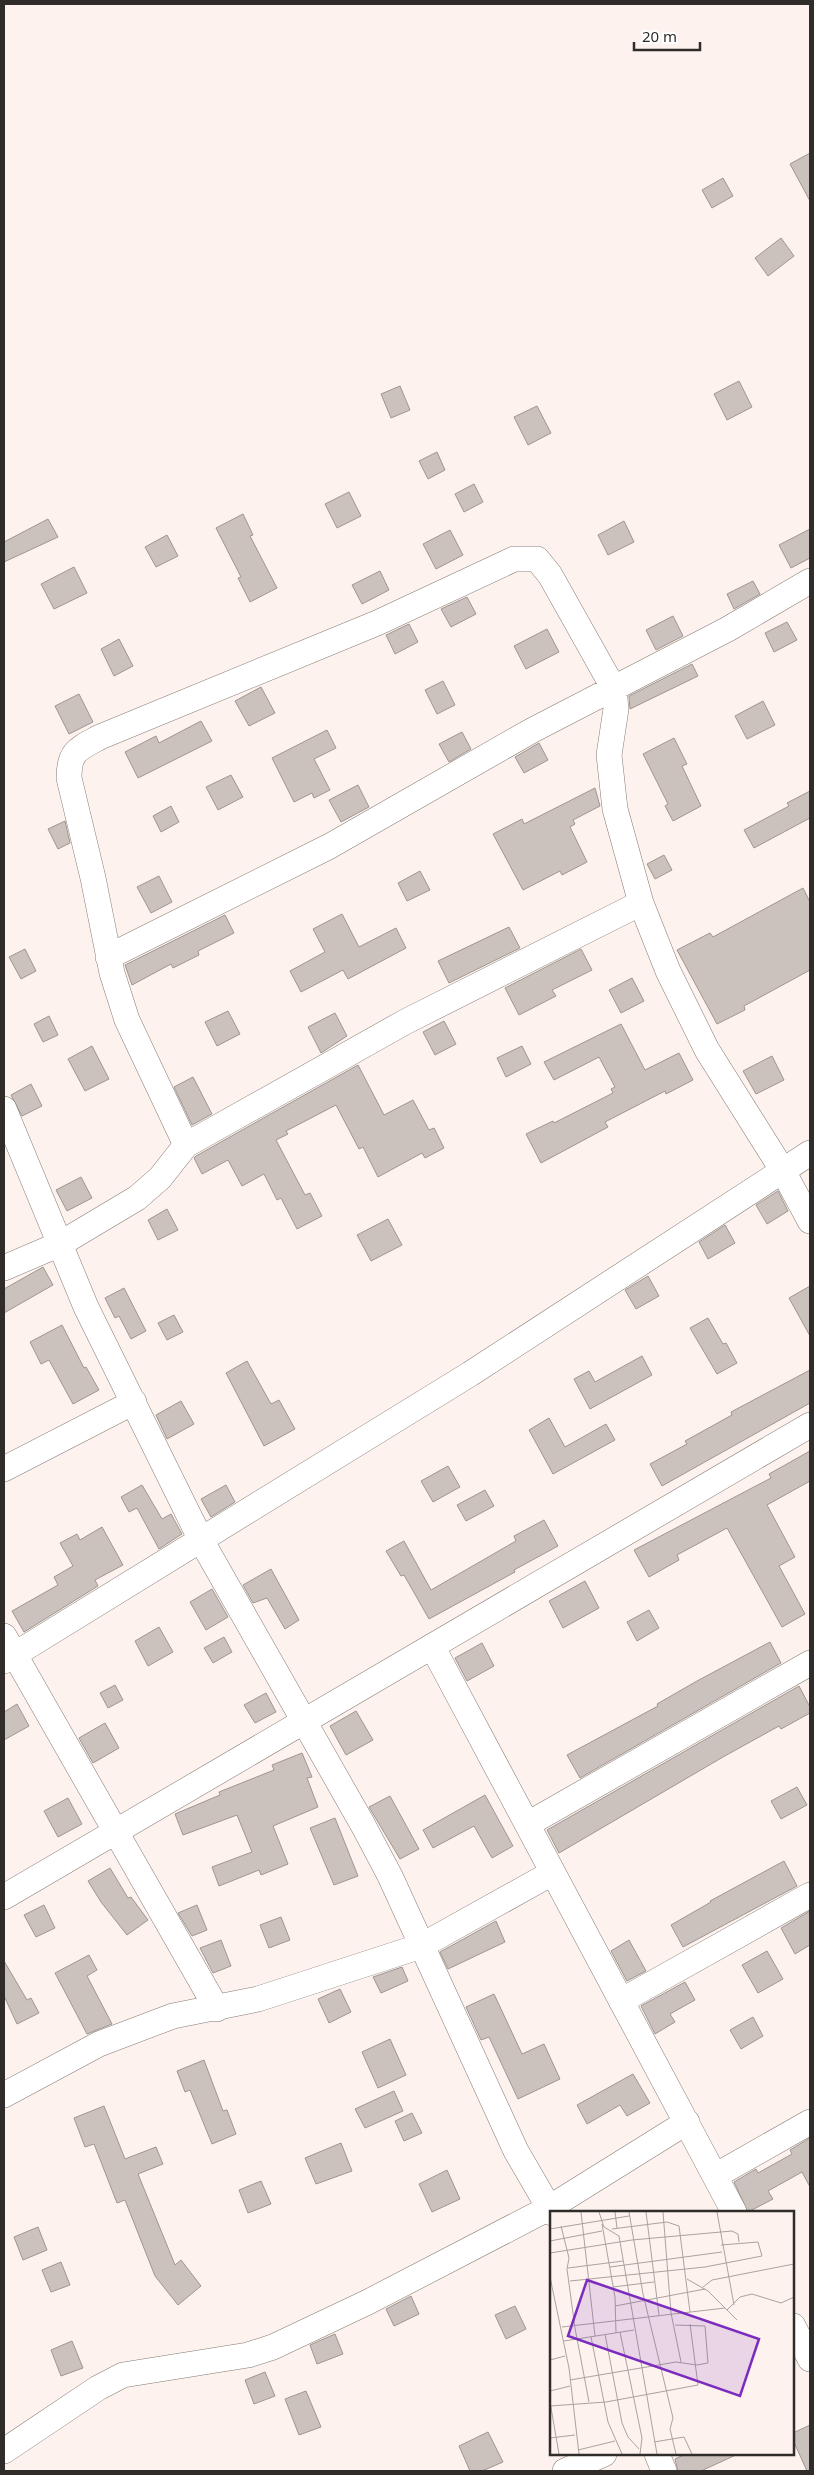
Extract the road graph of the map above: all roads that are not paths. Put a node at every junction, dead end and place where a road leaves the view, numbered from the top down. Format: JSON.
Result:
{"nodes":[{"id":1,"x":810,"y":581,"type":"edge"},
{"id":2,"x":614,"y":689,"type":"junction"},
{"id":3,"x":641,"y":903,"type":"junction"},
{"id":4,"x":108,"y":957,"type":"junction"},
{"id":5,"x":4,"y":1109,"type":"edge"},
{"id":6,"x":186,"y":1145,"type":"junction"},
{"id":7,"x":810,"y":1153,"type":"edge"},
{"id":8,"x":783,"y":1171,"type":"junction"},
{"id":9,"x":810,"y":1221,"type":"edge"},
{"id":10,"x":60,"y":1244,"type":"junction"},
{"id":11,"x":4,"y":1268,"type":"edge"},
{"id":12,"x":134,"y":1402,"type":"junction"},
{"id":13,"x":810,"y":1425,"type":"edge"},
{"id":14,"x":4,"y":1469,"type":"edge"},
{"id":15,"x":201,"y":1540,"type":"junction"},
{"id":16,"x":432,"y":1646,"type":"junction"},
{"id":17,"x":7,"y":1651,"type":"edge"},
{"id":18,"x":810,"y":1664,"type":"edge"},
{"id":19,"x":304,"y":1721,"type":"junction"},
{"id":20,"x":528,"y":1824,"type":"junction"},
{"id":21,"x":116,"y":1831,"type":"junction"},
{"id":22,"x":552,"y":1873,"type":"junction"},
{"id":23,"x":810,"y":1895,"type":"edge"},
{"id":24,"x":4,"y":1897,"type":"edge"},
{"id":25,"x":421,"y":1946,"type":"junction"},
{"id":26,"x":620,"y":2001,"type":"junction"},
{"id":27,"x":217,"y":2009,"type":"junction"},
{"id":28,"x":4,"y":2095,"type":"edge"},
{"id":29,"x":687,"y":2122,"type":"junction"},
{"id":30,"x":810,"y":2122,"type":"edge"},
{"id":31,"x":715,"y":2176,"type":"junction"},
{"id":32,"x":550,"y":2210,"type":"edge"},
{"id":33,"x":733,"y":2211,"type":"edge"},
{"id":34,"x":794,"y":2328,"type":"edge"},
{"id":35,"x":804,"y":2352,"type":"edge"},
{"id":36,"x":4,"y":2451,"type":"edge"},
{"id":37,"x":602,"y":2455,"type":"edge"},
{"id":38,"x":657,"y":2455,"type":"edge"},
{"id":39,"x":565,"y":2471,"type":"edge"},
{"id":40,"x":664,"y":2471,"type":"edge"}],
"edges":[{"from":1,"to":2,"type":"street"},
{"from":2,"to":3,"type":"street"},
{"from":2,"to":4,"type":"street"},
{"from":2,"to":4,"type":"street"},
{"from":3,"to":6,"type":"street"},
{"from":3,"to":8,"type":"street"},
{"from":4,"to":6,"type":"street"},
{"from":5,"to":10,"type":"street"},
{"from":6,"to":10,"type":"street"},
{"from":7,"to":8,"type":"street"},
{"from":8,"to":9,"type":"street"},
{"from":8,"to":15,"type":"street"},
{"from":10,"to":11,"type":"street"},
{"from":10,"to":12,"type":"street"},
{"from":12,"to":14,"type":"street"},
{"from":12,"to":15,"type":"street"},
{"from":13,"to":16,"type":"street"},
{"from":15,"to":17,"type":"street"},
{"from":15,"to":19,"type":"street"},
{"from":16,"to":19,"type":"street"},
{"from":16,"to":20,"type":"street"},
{"from":17,"to":21,"type":"street"},
{"from":18,"to":20,"type":"street"},
{"from":19,"to":21,"type":"street"},
{"from":19,"to":25,"type":"street"},
{"from":20,"to":22,"type":"street"},
{"from":21,"to":24,"type":"street"},
{"from":21,"to":27,"type":"street"},
{"from":22,"to":25,"type":"street"},
{"from":22,"to":26,"type":"street"},
{"from":23,"to":26,"type":"street"},
{"from":25,"to":27,"type":"street"},
{"from":25,"to":32,"type":"street"},
{"from":26,"to":29,"type":"street"},
{"from":27,"to":28,"type":"street"},
{"from":29,"to":31,"type":"street"},
{"from":29,"to":32,"type":"street"},
{"from":30,"to":31,"type":"street"},
{"from":31,"to":33,"type":"street"},
{"from":32,"to":36,"type":"street"},
{"from":34,"to":35,"type":"street"},
{"from":37,"to":39,"type":"street"},
{"from":38,"to":40,"type":"street"}]}
